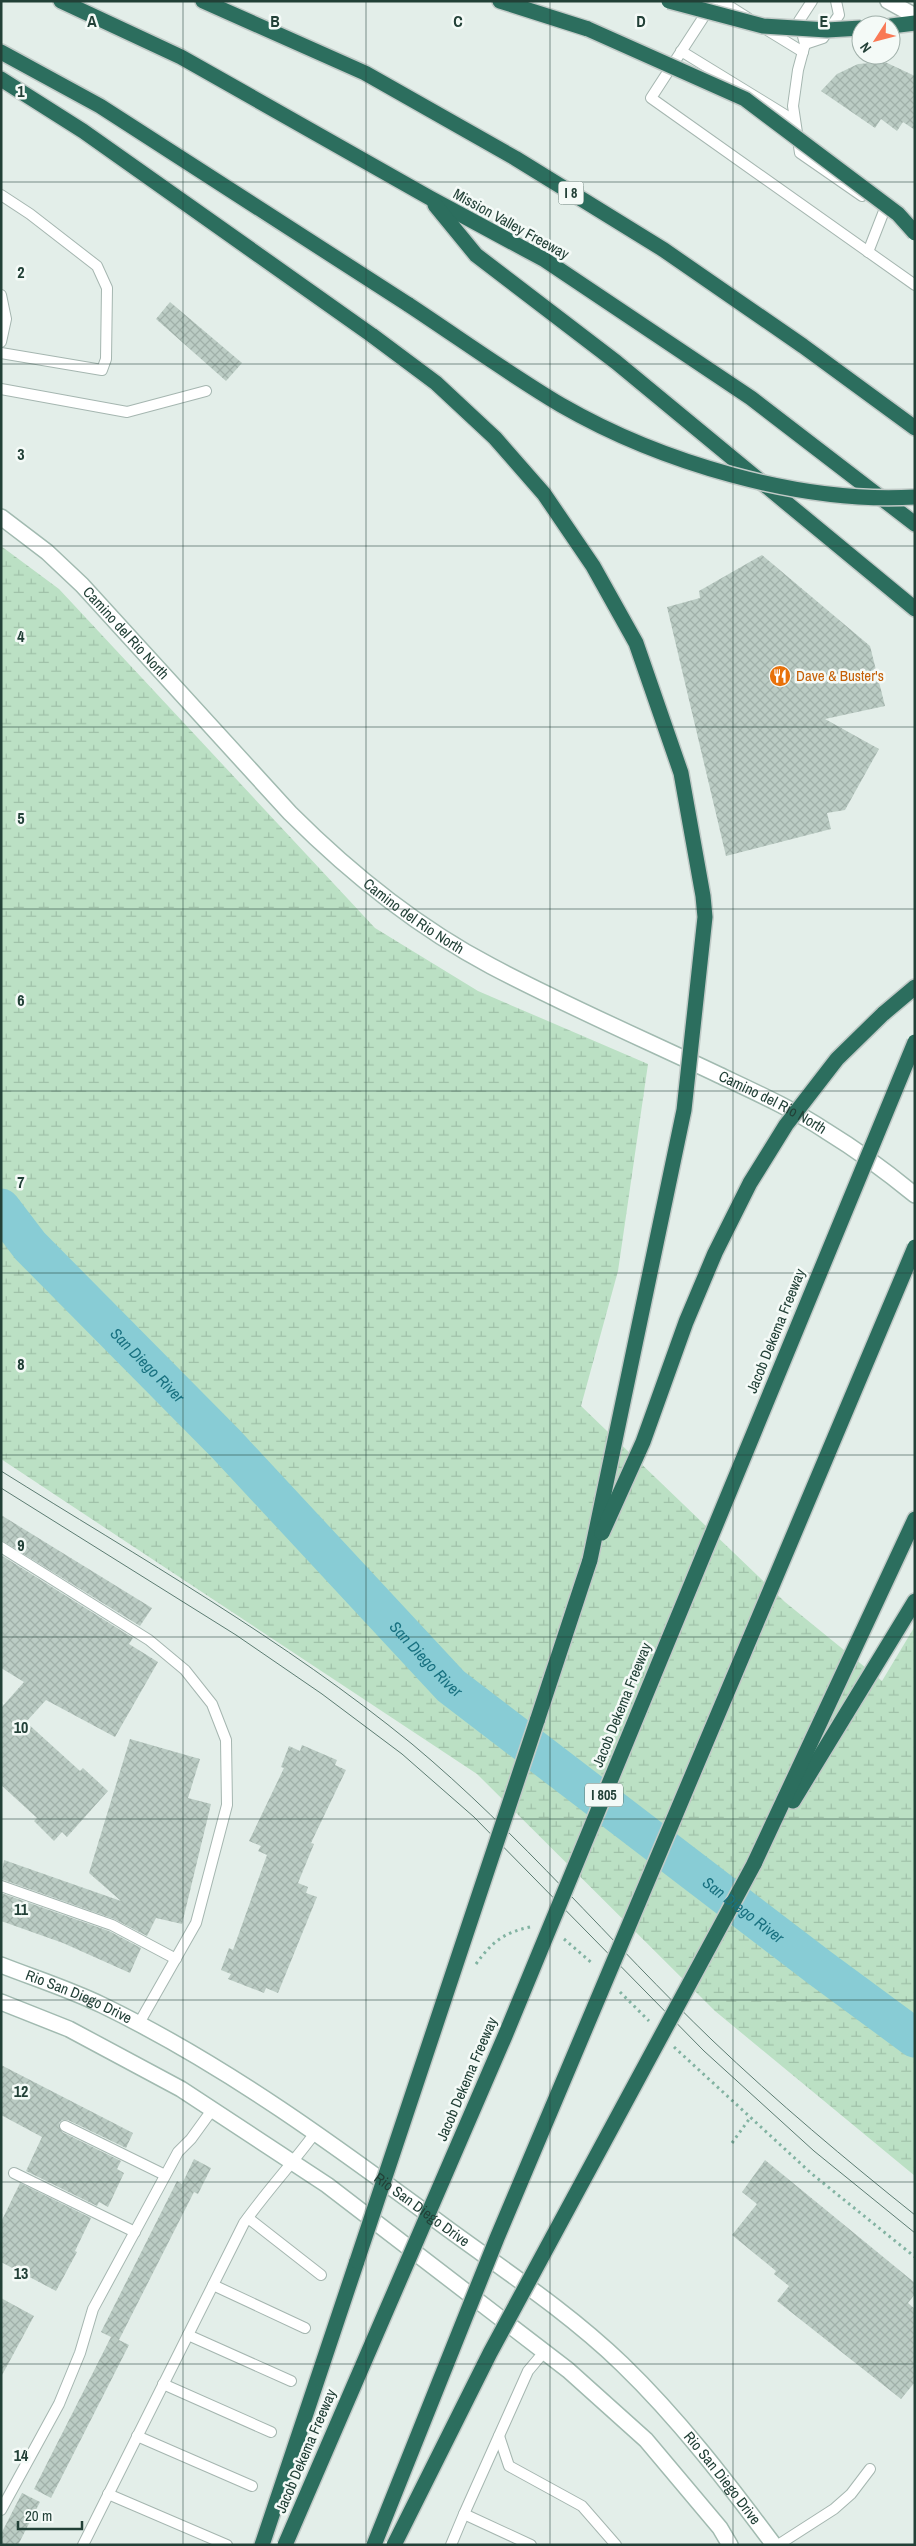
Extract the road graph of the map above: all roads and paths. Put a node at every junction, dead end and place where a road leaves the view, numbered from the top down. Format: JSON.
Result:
{"nodes":[{"id":1,"x":61,"y":1,"type":"edge"},
{"id":2,"x":203,"y":1,"type":"edge"},
{"id":3,"x":500,"y":1,"type":"edge"},
{"id":4,"x":668,"y":1,"type":"edge"},
{"id":5,"x":714,"y":1,"type":"edge"},
{"id":6,"x":721,"y":1,"type":"edge"},
{"id":7,"x":812,"y":1,"type":"edge"},
{"id":8,"x":836,"y":1,"type":"edge"},
{"id":9,"x":888,"y":1,"type":"edge"},
{"id":10,"x":915,"y":16,"type":"edge"},
{"id":11,"x":915,"y":23,"type":"edge"},
{"id":12,"x":901,"y":25,"type":"edge"},
{"id":13,"x":851,"y":29,"type":"edge"},
{"id":14,"x":804,"y":48,"type":"junction"},
{"id":15,"x":1,"y":52,"type":"edge"},
{"id":16,"x":682,"y":52,"type":"junction"},
{"id":17,"x":1,"y":79,"type":"edge"},
{"id":18,"x":795,"y":121,"type":"junction"},
{"id":19,"x":1,"y":195,"type":"edge"},
{"id":20,"x":430,"y":198,"type":"junction"},
{"id":21,"x":884,"y":211,"type":"junction"},
{"id":22,"x":915,"y":233,"type":"edge"},
{"id":23,"x":868,"y":252,"type":"junction"},
{"id":24,"x":915,"y":285,"type":"edge"},
{"id":25,"x":1,"y":295,"type":"edge"},
{"id":26,"x":1,"y":342,"type":"edge"},
{"id":27,"x":1,"y":353,"type":"edge"},
{"id":28,"x":1,"y":389,"type":"edge"},
{"id":29,"x":206,"y":391,"type":"dead end"},
{"id":30,"x":915,"y":428,"type":"edge"},
{"id":31,"x":915,"y":497,"type":"edge"},
{"id":32,"x":1,"y":517,"type":"edge"},
{"id":33,"x":915,"y":524,"type":"edge"},
{"id":34,"x":915,"y":609,"type":"edge"},
{"id":35,"x":915,"y":987,"type":"edge"},
{"id":36,"x":915,"y":1042,"type":"edge"},
{"id":37,"x":915,"y":1195,"type":"edge"},
{"id":38,"x":915,"y":1246,"type":"edge"},
{"id":39,"x":915,"y":1519,"type":"edge"},
{"id":40,"x":1,"y":1547,"type":"edge"},
{"id":41,"x":590,"y":1560,"type":"junction"},
{"id":42,"x":915,"y":1601,"type":"edge"},
{"id":43,"x":754,"y":1864,"type":"junction"},
{"id":44,"x":1,"y":1886,"type":"edge"},
{"id":45,"x":534,"y":1926,"type":"dead end"},
{"id":46,"x":560,"y":1935,"type":"dead end"},
{"id":47,"x":176,"y":1960,"type":"junction"},
{"id":48,"x":1,"y":1964,"type":"edge"},
{"id":49,"x":594,"y":1965,"type":"dead end"},
{"id":50,"x":473,"y":1969,"type":"dead end"},
{"id":51,"x":615,"y":1986,"type":"dead end"},
{"id":52,"x":1,"y":2002,"type":"edge"},
{"id":53,"x":650,"y":2022,"type":"dead end"},
{"id":54,"x":138,"y":2025,"type":"junction"},
{"id":55,"x":671,"y":2043,"type":"dead end"},
{"id":56,"x":212,"y":2110,"type":"junction"},
{"id":57,"x":750,"y":2118,"type":"junction"},
{"id":58,"x":65,"y":2126,"type":"dead end"},
{"id":59,"x":315,"y":2133,"type":"junction"},
{"id":60,"x":732,"y":2143,"type":"dead end"},
{"id":61,"x":293,"y":2163,"type":"junction"},
{"id":62,"x":14,"y":2173,"type":"dead end"},
{"id":63,"x":165,"y":2175,"type":"junction"},
{"id":64,"x":248,"y":2218,"type":"junction"},
{"id":65,"x":135,"y":2232,"type":"junction"},
{"id":66,"x":915,"y":2257,"type":"edge"},
{"id":67,"x":321,"y":2275,"type":"dead end"},
{"id":68,"x":213,"y":2285,"type":"junction"},
{"id":69,"x":305,"y":2328,"type":"dead end"},
{"id":70,"x":188,"y":2335,"type":"junction"},
{"id":71,"x":544,"y":2352,"type":"junction"},
{"id":72,"x":291,"y":2382,"type":"dead end"},
{"id":73,"x":163,"y":2384,"type":"junction"},
{"id":74,"x":271,"y":2432,"type":"dead end"},
{"id":75,"x":137,"y":2436,"type":"junction"},
{"id":76,"x":499,"y":2436,"type":"junction"},
{"id":77,"x":870,"y":2469,"type":"dead end"},
{"id":78,"x":252,"y":2486,"type":"dead end"},
{"id":79,"x":108,"y":2494,"type":"junction"},
{"id":80,"x":1,"y":2510,"type":"edge"},
{"id":81,"x":464,"y":2514,"type":"junction"},
{"id":82,"x":83,"y":2545,"type":"edge"},
{"id":83,"x":227,"y":2545,"type":"edge"},
{"id":84,"x":262,"y":2545,"type":"edge"},
{"id":85,"x":285,"y":2545,"type":"edge"},
{"id":86,"x":374,"y":2545,"type":"edge"},
{"id":87,"x":394,"y":2545,"type":"edge"},
{"id":88,"x":451,"y":2545,"type":"edge"},
{"id":89,"x":531,"y":2545,"type":"edge"},
{"id":90,"x":616,"y":2545,"type":"edge"},
{"id":91,"x":730,"y":2545,"type":"edge"},
{"id":92,"x":774,"y":2545,"type":"edge"},
{"id":93,"x":778,"y":2545,"type":"edge"}],
"edges":[{"from":1,"to":20,"type":"highway","name":"Mission Valley Freeway"},
{"from":2,"to":30,"type":"highway","number":"I 8"},
{"from":3,"to":22,"type":"highway","bridge":true},
{"from":4,"to":13,"type":"highway","bridge":true},
{"from":5,"to":16,"type":"lane"},
{"from":6,"to":14,"type":"lane"},
{"from":7,"to":14,"type":"lane"},
{"from":8,"to":14,"type":"lane"},
{"from":9,"to":10,"type":"main road"},
{"from":11,"to":12,"type":"highway"},
{"from":14,"to":18,"type":"lane"},
{"from":15,"to":31,"type":"highway","bridge":true},
{"from":16,"to":18,"type":"lane"},
{"from":16,"to":23,"type":"lane"},
{"from":17,"to":41,"type":"highway","bridge":true},
{"from":18,"to":21,"type":"lane"},
{"from":19,"to":27,"type":"lane"},
{"from":20,"to":33,"type":"highway","name":"Mission Valley Freeway"},
{"from":20,"to":34,"type":"highway"},
{"from":21,"to":22,"type":"lane"},
{"from":21,"to":23,"type":"lane"},
{"from":23,"to":24,"type":"lane"},
{"from":25,"to":26,"type":"lane"},
{"from":28,"to":29,"type":"lane"},
{"from":32,"to":37,"type":"main road","name":"Camino del Rio North"},
{"from":35,"to":41,"type":"highway","bridge":true},
{"from":36,"to":85,"type":"highway","name":"Jacob Dekema Freeway","number":"I 805","bridge":true},
{"from":38,"to":86,"type":"highway","bridge":true},
{"from":39,"to":43,"type":"highway"},
{"from":40,"to":47,"type":"lane"},
{"from":41,"to":84,"type":"highway","bridge":true},
{"from":42,"to":43,"type":"highway"},
{"from":43,"to":87,"type":"highway","bridge":true},
{"from":44,"to":47,"type":"lane"},
{"from":45,"to":50,"type":"path"},
{"from":46,"to":49,"type":"path"},
{"from":47,"to":54,"type":"lane"},
{"from":48,"to":54,"type":"main road","name":"Rio San Diego Drive"},
{"from":51,"to":53,"type":"path"},
{"from":52,"to":56,"type":"main road"},
{"from":54,"to":59,"type":"main road","name":"Rio San Diego Drive"},
{"from":55,"to":57,"type":"path"},
{"from":56,"to":61,"type":"main road"},
{"from":56,"to":63,"type":"lane"},
{"from":57,"to":60,"type":"path"},
{"from":57,"to":66,"type":"path"},
{"from":58,"to":63,"type":"lane"},
{"from":59,"to":61,"type":"lane"},
{"from":59,"to":92,"type":"main road","name":"Rio San Diego Drive"},
{"from":61,"to":64,"type":"lane"},
{"from":61,"to":71,"type":"main road"},
{"from":62,"to":65,"type":"lane"},
{"from":63,"to":65,"type":"lane"},
{"from":64,"to":67,"type":"lane"},
{"from":64,"to":68,"type":"lane"},
{"from":65,"to":80,"type":"lane"},
{"from":68,"to":69,"type":"lane"},
{"from":68,"to":70,"type":"lane"},
{"from":70,"to":72,"type":"lane"},
{"from":70,"to":73,"type":"lane"},
{"from":71,"to":76,"type":"lane"},
{"from":71,"to":91,"type":"main road"},
{"from":73,"to":74,"type":"lane"},
{"from":73,"to":75,"type":"lane"},
{"from":75,"to":78,"type":"lane"},
{"from":75,"to":79,"type":"lane"},
{"from":76,"to":81,"type":"lane"},
{"from":76,"to":90,"type":"lane"},
{"from":77,"to":93,"type":"lane"},
{"from":79,"to":82,"type":"lane"},
{"from":79,"to":83,"type":"lane"},
{"from":81,"to":88,"type":"lane"},
{"from":81,"to":89,"type":"lane"}]}
